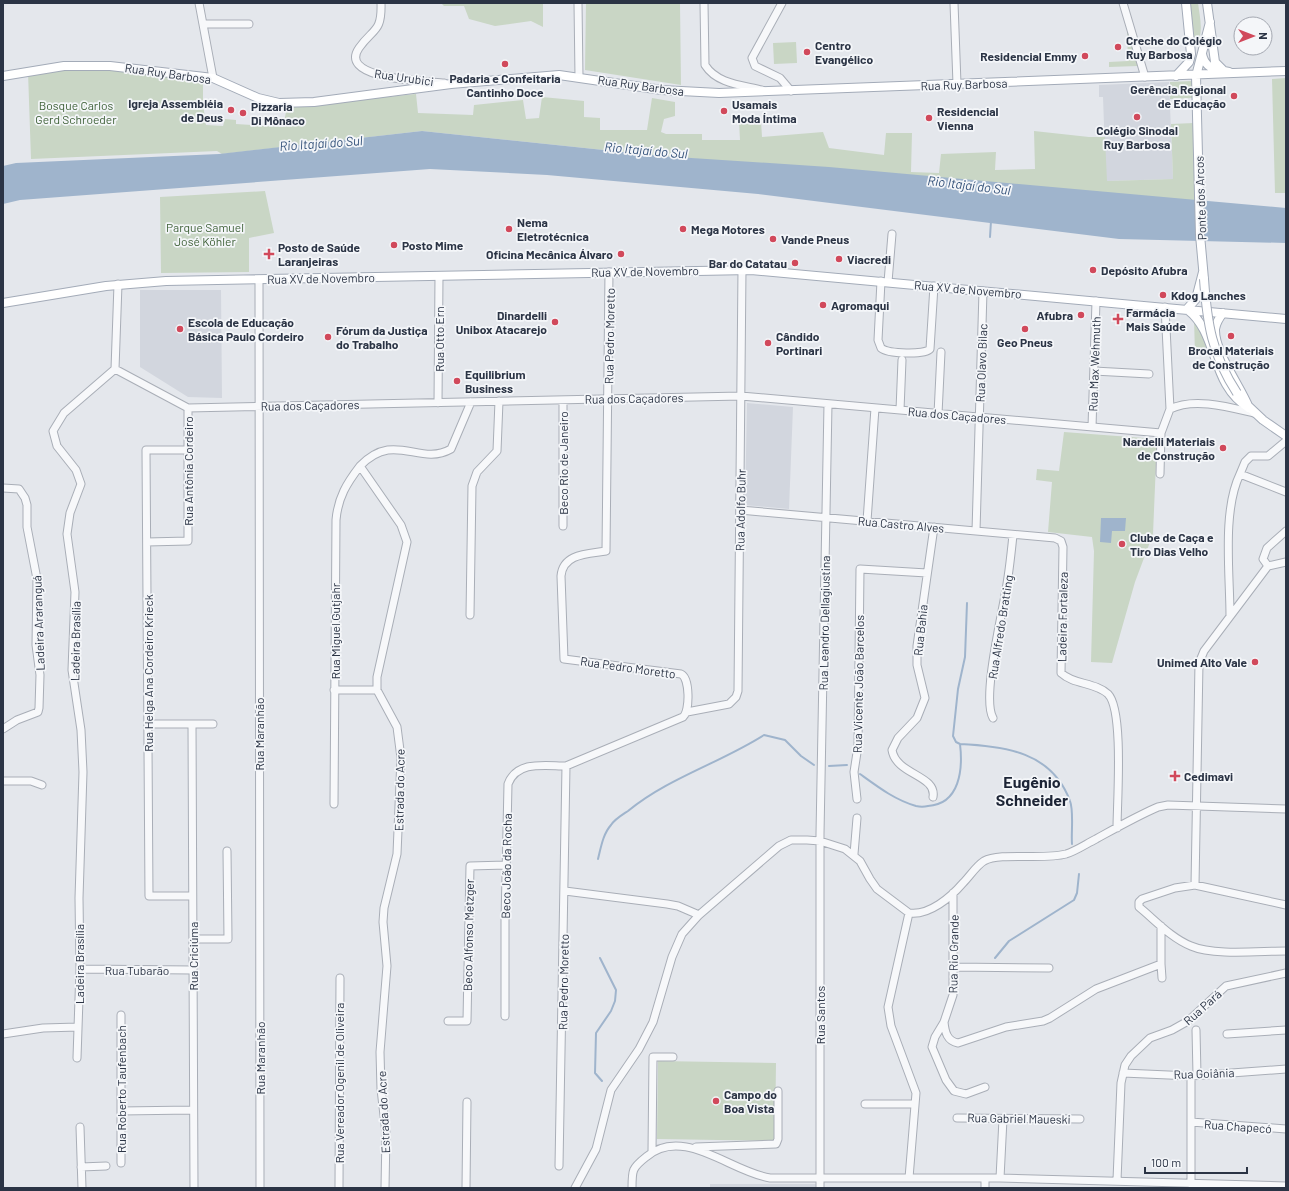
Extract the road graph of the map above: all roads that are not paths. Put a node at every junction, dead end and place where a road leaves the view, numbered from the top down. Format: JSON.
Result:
{"nodes":[{"id":1,"x":199,"y":3,"type":"edge"},
{"id":2,"x":381,"y":3,"type":"edge"},
{"id":3,"x":578,"y":3,"type":"edge"},
{"id":4,"x":704,"y":3,"type":"edge"},
{"id":5,"x":782,"y":3,"type":"edge"},
{"id":6,"x":954,"y":3,"type":"edge"},
{"id":7,"x":1123,"y":3,"type":"edge"},
{"id":8,"x":1186,"y":3,"type":"edge"},
{"id":9,"x":1207,"y":3,"type":"edge"},
{"id":10,"x":1210,"y":22,"type":"junction"},
{"id":11,"x":203,"y":24,"type":"junction"},
{"id":12,"x":249,"y":24,"type":"dead end"},
{"id":13,"x":1202,"y":53,"type":"junction"},
{"id":14,"x":1224,"y":71,"type":"junction"},
{"id":15,"x":1286,"y":71,"type":"edge"},
{"id":16,"x":1234,"y":73,"type":"junction"},
{"id":17,"x":3,"y":76,"type":"edge"},
{"id":18,"x":579,"y":76,"type":"junction"},
{"id":19,"x":1176,"y":76,"type":"junction"},
{"id":20,"x":1196,"y":76,"type":"junction"},
{"id":21,"x":1145,"y":77,"type":"junction"},
{"id":22,"x":213,"y":78,"type":"junction"},
{"id":23,"x":451,"y":84,"type":"junction"},
{"id":24,"x":957,"y":84,"type":"junction"},
{"id":25,"x":791,"y":91,"type":"junction"},
{"id":26,"x":770,"y":92,"type":"junction"},
{"id":27,"x":892,"y":234,"type":"dead end"},
{"id":28,"x":1204,"y":268,"type":"junction"},
{"id":29,"x":742,"y":269,"type":"junction"},
{"id":30,"x":609,"y":272,"type":"junction"},
{"id":31,"x":439,"y":276,"type":"junction"},
{"id":32,"x":259,"y":280,"type":"junction"},
{"id":33,"x":884,"y":281,"type":"junction"},
{"id":34,"x":118,"y":284,"type":"junction"},
{"id":35,"x":934,"y":286,"type":"junction"},
{"id":36,"x":983,"y":291,"type":"junction"},
{"id":37,"x":1096,"y":301,"type":"junction"},
{"id":38,"x":3,"y":303,"type":"edge"},
{"id":39,"x":1165,"y":307,"type":"junction"},
{"id":40,"x":1187,"y":309,"type":"junction"},
{"id":41,"x":1223,"y":313,"type":"junction"},
{"id":42,"x":1286,"y":319,"type":"edge"},
{"id":43,"x":1203,"y":327,"type":"junction"},
{"id":44,"x":1215,"y":335,"type":"junction"},
{"id":45,"x":1220,"y":347,"type":"junction"},
{"id":46,"x":941,"y":352,"type":"dead end"},
{"id":47,"x":902,"y":360,"type":"dead end"},
{"id":48,"x":1216,"y":364,"type":"junction"},
{"id":49,"x":115,"y":369,"type":"junction"},
{"id":50,"x":1094,"y":371,"type":"junction"},
{"id":51,"x":1149,"y":374,"type":"dead end"},
{"id":52,"x":1235,"y":394,"type":"junction"},
{"id":53,"x":741,"y":396,"type":"junction"},
{"id":54,"x":608,"y":399,"type":"junction"},
{"id":55,"x":563,"y":400,"type":"junction"},
{"id":56,"x":499,"y":401,"type":"junction"},
{"id":57,"x":438,"y":402,"type":"junction"},
{"id":58,"x":471,"y":402,"type":"junction"},
{"id":59,"x":828,"y":404,"type":"junction"},
{"id":60,"x":259,"y":406,"type":"junction"},
{"id":61,"x":1227,"y":407,"type":"junction"},
{"id":62,"x":188,"y":408,"type":"junction"},
{"id":63,"x":875,"y":408,"type":"junction"},
{"id":64,"x":1170,"y":409,"type":"junction"},
{"id":65,"x":900,"y":410,"type":"junction"},
{"id":66,"x":1252,"y":410,"type":"junction"},
{"id":67,"x":938,"y":414,"type":"junction"},
{"id":68,"x":980,"y":417,"type":"junction"},
{"id":69,"x":1092,"y":428,"type":"junction"},
{"id":70,"x":1162,"y":433,"type":"junction"},
{"id":71,"x":1286,"y":436,"type":"edge"},
{"id":72,"x":1286,"y":441,"type":"edge"},
{"id":73,"x":188,"y":450,"type":"junction"},
{"id":74,"x":360,"y":466,"type":"junction"},
{"id":75,"x":1160,"y":474,"type":"dead end"},
{"id":76,"x":1240,"y":474,"type":"junction"},
{"id":77,"x":3,"y":488,"type":"edge"},
{"id":78,"x":1286,"y":492,"type":"edge"},
{"id":79,"x":740,"y":510,"type":"junction"},
{"id":80,"x":825,"y":518,"type":"junction"},
{"id":81,"x":867,"y":522,"type":"junction"},
{"id":82,"x":563,"y":526,"type":"dead end"},
{"id":83,"x":934,"y":527,"type":"junction"},
{"id":84,"x":976,"y":531,"type":"junction"},
{"id":85,"x":1286,"y":531,"type":"edge"},
{"id":86,"x":1013,"y":534,"type":"junction"},
{"id":87,"x":1061,"y":541,"type":"joint"},
{"id":88,"x":147,"y":542,"type":"junction"},
{"id":89,"x":1286,"y":562,"type":"edge"},
{"id":90,"x":1268,"y":566,"type":"junction"},
{"id":91,"x":927,"y":573,"type":"junction"},
{"id":92,"x":470,"y":615,"type":"dead end"},
{"id":93,"x":1230,"y":616,"type":"junction"},
{"id":94,"x":334,"y":690,"type":"junction"},
{"id":95,"x":377,"y":690,"type":"junction"},
{"id":96,"x":687,"y":712,"type":"junction"},
{"id":97,"x":993,"y":718,"type":"dead end"},
{"id":98,"x":148,"y":724,"type":"junction"},
{"id":99,"x":192,"y":724,"type":"junction"},
{"id":100,"x":213,"y":724,"type":"dead end"},
{"id":101,"x":3,"y":729,"type":"edge"},
{"id":102,"x":566,"y":766,"type":"junction"},
{"id":103,"x":3,"y":781,"type":"edge"},
{"id":104,"x":42,"y":785,"type":"dead end"},
{"id":105,"x":933,"y":797,"type":"dead end"},
{"id":106,"x":857,"y":799,"type":"dead end"},
{"id":107,"x":334,"y":804,"type":"dead end"},
{"id":108,"x":1196,"y":806,"type":"junction"},
{"id":109,"x":1286,"y":809,"type":"edge"},
{"id":110,"x":857,"y":818,"type":"dead end"},
{"id":111,"x":1117,"y":828,"type":"junction"},
{"id":112,"x":820,"y":841,"type":"junction"},
{"id":113,"x":227,"y":851,"type":"dead end"},
{"id":114,"x":854,"y":854,"type":"junction"},
{"id":115,"x":506,"y":865,"type":"junction"},
{"id":116,"x":1195,"y":885,"type":"junction"},
{"id":117,"x":565,"y":891,"type":"junction"},
{"id":118,"x":953,"y":893,"type":"junction"},
{"id":119,"x":192,"y":896,"type":"junction"},
{"id":120,"x":1286,"y":904,"type":"edge"},
{"id":121,"x":909,"y":912,"type":"junction"},
{"id":122,"x":699,"y":915,"type":"junction"},
{"id":123,"x":1161,"y":926,"type":"junction"},
{"id":124,"x":193,"y":939,"type":"junction"},
{"id":125,"x":1286,"y":951,"type":"edge"},
{"id":126,"x":1161,"y":964,"type":"junction"},
{"id":127,"x":954,"y":967,"type":"junction"},
{"id":128,"x":1049,"y":968,"type":"dead end"},
{"id":129,"x":80,"y":969,"type":"junction"},
{"id":130,"x":193,"y":970,"type":"junction"},
{"id":131,"x":1286,"y":973,"type":"edge"},
{"id":132,"x":340,"y":978,"type":"dead end"},
{"id":133,"x":1162,"y":978,"type":"dead end"},
{"id":134,"x":121,"y":1015,"type":"dead end"},
{"id":135,"x":505,"y":1016,"type":"dead end"},
{"id":136,"x":448,"y":1021,"type":"dead end"},
{"id":137,"x":944,"y":1022,"type":"junction"},
{"id":138,"x":78,"y":1027,"type":"junction"},
{"id":139,"x":1196,"y":1030,"type":"dead end"},
{"id":140,"x":1286,"y":1030,"type":"edge"},
{"id":141,"x":3,"y":1034,"type":"edge"},
{"id":142,"x":1227,"y":1034,"type":"dead end"},
{"id":143,"x":673,"y":1057,"type":"dead end"},
{"id":144,"x":77,"y":1058,"type":"dead end"},
{"id":145,"x":1286,"y":1069,"type":"edge"},
{"id":146,"x":1123,"y":1073,"type":"junction"},
{"id":147,"x":1194,"y":1075,"type":"junction"},
{"id":148,"x":985,"y":1087,"type":"dead end"},
{"id":149,"x":778,"y":1091,"type":"dead end"},
{"id":150,"x":467,"y":1102,"type":"dead end"},
{"id":151,"x":865,"y":1104,"type":"dead end"},
{"id":152,"x":915,"y":1104,"type":"junction"},
{"id":153,"x":192,"y":1110,"type":"junction"},
{"id":154,"x":121,"y":1111,"type":"junction"},
{"id":155,"x":957,"y":1118,"type":"dead end"},
{"id":156,"x":1002,"y":1119,"type":"junction"},
{"id":157,"x":1080,"y":1119,"type":"dead end"},
{"id":158,"x":1191,"y":1122,"type":"junction"},
{"id":159,"x":80,"y":1127,"type":"dead end"},
{"id":160,"x":1286,"y":1129,"type":"edge"},
{"id":161,"x":688,"y":1147,"type":"junction"},
{"id":162,"x":652,"y":1151,"type":"junction"},
{"id":163,"x":121,"y":1163,"type":"dead end"},
{"id":164,"x":106,"y":1166,"type":"dead end"},
{"id":165,"x":559,"y":1166,"type":"dead end"},
{"id":166,"x":81,"y":1167,"type":"junction"},
{"id":167,"x":820,"y":1178,"type":"junction"},
{"id":168,"x":909,"y":1178,"type":"junction"},
{"id":169,"x":986,"y":1178,"type":"junction"},
{"id":170,"x":1000,"y":1178,"type":"junction"},
{"id":171,"x":1117,"y":1180,"type":"junction"},
{"id":172,"x":1191,"y":1184,"type":"junction"},
{"id":173,"x":1200,"y":1186,"type":"edge"},
{"id":174,"x":1285,"y":1187,"type":"edge"},
{"id":175,"x":82,"y":1188,"type":"edge"},
{"id":176,"x":194,"y":1188,"type":"edge"},
{"id":177,"x":260,"y":1188,"type":"edge"},
{"id":178,"x":338,"y":1188,"type":"edge"},
{"id":179,"x":384,"y":1188,"type":"edge"},
{"id":180,"x":466,"y":1188,"type":"edge"},
{"id":181,"x":575,"y":1188,"type":"edge"},
{"id":182,"x":632,"y":1188,"type":"edge"},
{"id":183,"x":820,"y":1188,"type":"edge"},
{"id":184,"x":985,"y":1188,"type":"edge"}],
"edges":[{"from":1,"to":11,"type":"street"},
{"from":2,"to":23,"type":"street","name":"Rua Urubici"},
{"from":3,"to":18,"type":"street"},
{"from":4,"to":26,"type":"street"},
{"from":5,"to":25,"type":"street"},
{"from":6,"to":24,"type":"street"},
{"from":7,"to":21,"type":"street"},
{"from":8,"to":19,"type":"main road"},
{"from":9,"to":10,"type":"main road"},
{"from":10,"to":13,"type":"main road","name":"Ponte dos Arcos"},
{"from":10,"to":14,"type":"main road"},
{"from":11,"to":12,"type":"street"},
{"from":11,"to":22,"type":"street"},
{"from":13,"to":14,"type":"main road"},
{"from":13,"to":20,"type":"main road","name":"Ponte dos Arcos"},
{"from":14,"to":16,"type":"main road"},
{"from":15,"to":16,"type":"main road","name":"Rua Ruy Barbosa"},
{"from":16,"to":20,"type":"main road","name":"Rua Ruy Barbosa"},
{"from":17,"to":22,"type":"main road","name":"Rua Ruy Barbosa"},
{"from":18,"to":23,"type":"main road","name":"Rua Ruy Barbosa"},
{"from":18,"to":26,"type":"main road","name":"Rua Ruy Barbosa"},
{"from":19,"to":20,"type":"main road","name":"Rua Ruy Barbosa"},
{"from":19,"to":21,"type":"main road","name":"Rua Ruy Barbosa"},
{"from":20,"to":28,"type":"main road","name":"Ponte dos Arcos"},
{"from":21,"to":24,"type":"main road","name":"Rua Ruy Barbosa"},
{"from":22,"to":23,"type":"main road","name":"Rua Ruy Barbosa"},
{"from":24,"to":25,"type":"main road","name":"Rua Ruy Barbosa"},
{"from":25,"to":26,"type":"main road","name":"Rua Ruy Barbosa"},
{"from":27,"to":33,"type":"street"},
{"from":28,"to":40,"type":"main road"},
{"from":28,"to":52,"type":"main road","bridge":true},
{"from":29,"to":30,"type":"main road","name":"Rua XV de Novembro"},
{"from":29,"to":33,"type":"main road","name":"Rua XV de Novembro"},
{"from":29,"to":53,"type":"street","name":"Rua Adolfo Buhr"},
{"from":30,"to":31,"type":"main road","name":"Rua XV de Novembro"},
{"from":30,"to":54,"type":"street","name":"Rua Pedro Moretto"},
{"from":31,"to":32,"type":"main road","name":"Rua XV de Novembro"},
{"from":31,"to":57,"type":"street","name":"Rua Otto Ern"},
{"from":32,"to":34,"type":"main road","name":"Rua XV de Novembro"},
{"from":32,"to":60,"type":"street","name":"Rua Maranhão"},
{"from":33,"to":35,"type":"main road","name":"Rua XV de Novembro"},
{"from":33,"to":35,"type":"street"},
{"from":34,"to":38,"type":"main road","name":"Rua XV de Novembro"},
{"from":34,"to":49,"type":"street"},
{"from":35,"to":36,"type":"main road","name":"Rua XV de Novembro"},
{"from":36,"to":37,"type":"main road","name":"Rua XV de Novembro"},
{"from":36,"to":68,"type":"street","name":"Rua Olavo Bilac"},
{"from":37,"to":39,"type":"main road","name":"Rua XV de Novembro"},
{"from":37,"to":50,"type":"street","name":"Rua Max Wehmuth"},
{"from":39,"to":40,"type":"main road","name":"Rua XV de Novembro"},
{"from":39,"to":64,"type":"street"},
{"from":40,"to":41,"type":"main road","name":"Rua XV de Novembro"},
{"from":40,"to":43,"type":"main road"},
{"from":41,"to":42,"type":"main road","name":"Rua XV de Novembro"},
{"from":41,"to":44,"type":"main road"},
{"from":43,"to":44,"type":"main road"},
{"from":43,"to":48,"type":"main road"},
{"from":44,"to":45,"type":"main road"},
{"from":45,"to":48,"type":"main road"},
{"from":45,"to":66,"type":"main road"},
{"from":46,"to":67,"type":"street"},
{"from":47,"to":65,"type":"street"},
{"from":48,"to":52,"type":"main road"},
{"from":49,"to":62,"type":"street","name":"Rua dos Caçadores"},
{"from":49,"to":129,"type":"street","name":"Ladeira Brasília"},
{"from":50,"to":51,"type":"street"},
{"from":50,"to":69,"type":"street","name":"Rua Max Wehmuth"},
{"from":52,"to":61,"type":"street"},
{"from":52,"to":66,"type":"main road"},
{"from":53,"to":54,"type":"street","name":"Rua dos Caçadores"},
{"from":53,"to":59,"type":"street","name":"Rua dos Caçadores"},
{"from":53,"to":79,"type":"street","name":"Rua Adolfo Buhr"},
{"from":54,"to":55,"type":"street","name":"Rua dos Caçadores"},
{"from":54,"to":96,"type":"street","name":"Rua Pedro Moretto"},
{"from":55,"to":56,"type":"street","name":"Rua dos Caçadores"},
{"from":55,"to":82,"type":"street","name":"Beco Rio de Janeiro"},
{"from":56,"to":58,"type":"street","name":"Rua dos Caçadores"},
{"from":56,"to":92,"type":"street"},
{"from":57,"to":58,"type":"street","name":"Rua dos Caçadores"},
{"from":57,"to":60,"type":"street","name":"Rua dos Caçadores"},
{"from":58,"to":74,"type":"street"},
{"from":59,"to":63,"type":"street","name":"Rua dos Caçadores"},
{"from":59,"to":80,"type":"street","name":"Rua Leandro Dellagiustina"},
{"from":60,"to":62,"type":"street","name":"Rua dos Caçadores"},
{"from":60,"to":177,"type":"street","name":"Rua Maranhão"},
{"from":61,"to":64,"type":"street"},
{"from":61,"to":66,"type":"street"},
{"from":62,"to":73,"type":"street","name":"Rua Antônia Cordeiro"},
{"from":63,"to":65,"type":"street","name":"Rua dos Caçadores"},
{"from":63,"to":81,"type":"street"},
{"from":64,"to":70,"type":"street"},
{"from":65,"to":67,"type":"street","name":"Rua dos Caçadores"},
{"from":66,"to":71,"type":"main road"},
{"from":67,"to":68,"type":"street","name":"Rua dos Caçadores"},
{"from":68,"to":69,"type":"street","name":"Rua dos Caçadores"},
{"from":68,"to":84,"type":"street","name":"Rua Olavo Bilac"},
{"from":69,"to":70,"type":"street","name":"Rua dos Caçadores"},
{"from":70,"to":75,"type":"street"},
{"from":72,"to":76,"type":"street"},
{"from":73,"to":88,"type":"street","name":"Rua Antônia Cordeiro"},
{"from":73,"to":88,"type":"street","name":"Rua Helga Ana Cordeiro Krieck"},
{"from":74,"to":94,"type":"street","name":"Rua Miguel Gutjahr"},
{"from":74,"to":95,"type":"street"},
{"from":76,"to":78,"type":"street"},
{"from":76,"to":93,"type":"street"},
{"from":77,"to":101,"type":"street","name":"Ladeira Araranguá"},
{"from":79,"to":80,"type":"street","name":"Rua Castro Alves"},
{"from":79,"to":96,"type":"street","name":"Rua Adolfo Buhr"},
{"from":80,"to":81,"type":"street","name":"Rua Castro Alves"},
{"from":80,"to":112,"type":"street","name":"Rua Leandro Dellagiustina"},
{"from":81,"to":83,"type":"street","name":"Rua Castro Alves"},
{"from":83,"to":84,"type":"street","name":"Rua Castro Alves"},
{"from":83,"to":91,"type":"street","name":"Rua Bahia"},
{"from":84,"to":86,"type":"street","name":"Rua Castro Alves"},
{"from":85,"to":90,"type":"street"},
{"from":86,"to":87,"type":"street","name":"Rua Castro Alves"},
{"from":86,"to":97,"type":"street","name":"Rua Alfredo Bratting"},
{"from":87,"to":111,"type":"street","name":"Ladeira Fortaleza"},
{"from":88,"to":98,"type":"street","name":"Rua Helga Ana Cordeiro Krieck"},
{"from":89,"to":90,"type":"street"},
{"from":90,"to":93,"type":"street"},
{"from":91,"to":105,"type":"street","name":"Rua Bahia"},
{"from":91,"to":106,"type":"street","name":"Rua Vicente João Barcelos"},
{"from":93,"to":108,"type":"street"},
{"from":94,"to":95,"type":"street"},
{"from":94,"to":107,"type":"street","name":"Rua Miguel Gutjahr"},
{"from":95,"to":179,"type":"street","name":"Estrada do Acre"},
{"from":96,"to":102,"type":"street"},
{"from":98,"to":99,"type":"street"},
{"from":98,"to":119,"type":"street","name":"Rua Helga Ana Cordeiro Krieck"},
{"from":99,"to":100,"type":"street"},
{"from":99,"to":119,"type":"street","name":"Rua Criciúma"},
{"from":102,"to":115,"type":"street","name":"Beco João da Rocha"},
{"from":102,"to":117,"type":"street","name":"Rua Pedro Moretto"},
{"from":103,"to":104,"type":"street"},
{"from":108,"to":109,"type":"street"},
{"from":108,"to":111,"type":"street"},
{"from":108,"to":116,"type":"street"},
{"from":110,"to":114,"type":"street"},
{"from":111,"to":118,"type":"street"},
{"from":112,"to":114,"type":"street"},
{"from":112,"to":122,"type":"street"},
{"from":112,"to":167,"type":"street","name":"Rua Santos"},
{"from":113,"to":124,"type":"street"},
{"from":114,"to":121,"type":"street"},
{"from":115,"to":135,"type":"street","name":"Beco João da Rocha"},
{"from":115,"to":136,"type":"street","name":"Beco Alfonso Metzger"},
{"from":116,"to":120,"type":"street"},
{"from":116,"to":123,"type":"street"},
{"from":117,"to":122,"type":"street"},
{"from":117,"to":165,"type":"street","name":"Rua Pedro Moretto"},
{"from":118,"to":121,"type":"street"},
{"from":118,"to":127,"type":"street","name":"Rua Rio Grande"},
{"from":119,"to":124,"type":"street","name":"Rua Criciúma"},
{"from":121,"to":152,"type":"street"},
{"from":122,"to":181,"type":"street"},
{"from":123,"to":125,"type":"street"},
{"from":123,"to":126,"type":"street"},
{"from":124,"to":130,"type":"street","name":"Rua Criciúma"},
{"from":126,"to":133,"type":"street"},
{"from":126,"to":137,"type":"street"},
{"from":127,"to":128,"type":"street"},
{"from":127,"to":137,"type":"street","name":"Rua Rio Grande"},
{"from":129,"to":130,"type":"street","name":"Rua Tubarão"},
{"from":129,"to":138,"type":"street","name":"Ladeira Brasília"},
{"from":130,"to":153,"type":"street","name":"Rua Criciúma"},
{"from":131,"to":146,"type":"street","name":"Rua Pará"},
{"from":132,"to":178,"type":"street","name":"Rua Vereador Ogenil de Oliveira"},
{"from":134,"to":154,"type":"street","name":"Rua Roberto Taufenbach"},
{"from":137,"to":148,"type":"street","name":"Rua Rio Grande"},
{"from":138,"to":141,"type":"street"},
{"from":138,"to":144,"type":"street","name":"Ladeira Brasília"},
{"from":139,"to":147,"type":"street"},
{"from":140,"to":142,"type":"street"},
{"from":143,"to":162,"type":"street"},
{"from":145,"to":147,"type":"street","name":"Rua Goiânia"},
{"from":146,"to":147,"type":"street","name":"Rua Goiânia"},
{"from":146,"to":171,"type":"street","name":"Rua Pará"},
{"from":147,"to":158,"type":"street"},
{"from":149,"to":161,"type":"street"},
{"from":150,"to":180,"type":"street"},
{"from":151,"to":152,"type":"street"},
{"from":152,"to":168,"type":"street"},
{"from":153,"to":154,"type":"street"},
{"from":153,"to":176,"type":"street","name":"Rua Criciúma"},
{"from":154,"to":163,"type":"street","name":"Rua Roberto Taufenbach"},
{"from":155,"to":156,"type":"street","name":"Rua Gabriel Maueski"},
{"from":156,"to":157,"type":"street","name":"Rua Gabriel Maueski"},
{"from":156,"to":170,"type":"street"},
{"from":158,"to":160,"type":"street","name":"Rua Chapecó"},
{"from":158,"to":172,"type":"street"},
{"from":159,"to":166,"type":"street"},
{"from":161,"to":162,"type":"street"},
{"from":161,"to":167,"type":"street"},
{"from":162,"to":182,"type":"street"},
{"from":164,"to":166,"type":"street"},
{"from":166,"to":175,"type":"street"},
{"from":167,"to":168,"type":"street"},
{"from":167,"to":183,"type":"street","name":"Rua Santos"},
{"from":168,"to":169,"type":"street"},
{"from":169,"to":170,"type":"street"},
{"from":169,"to":184,"type":"street"},
{"from":170,"to":171,"type":"street"},
{"from":171,"to":172,"type":"street"},
{"from":172,"to":173,"type":"street"},
{"from":173,"to":174,"type":"street"}]}
